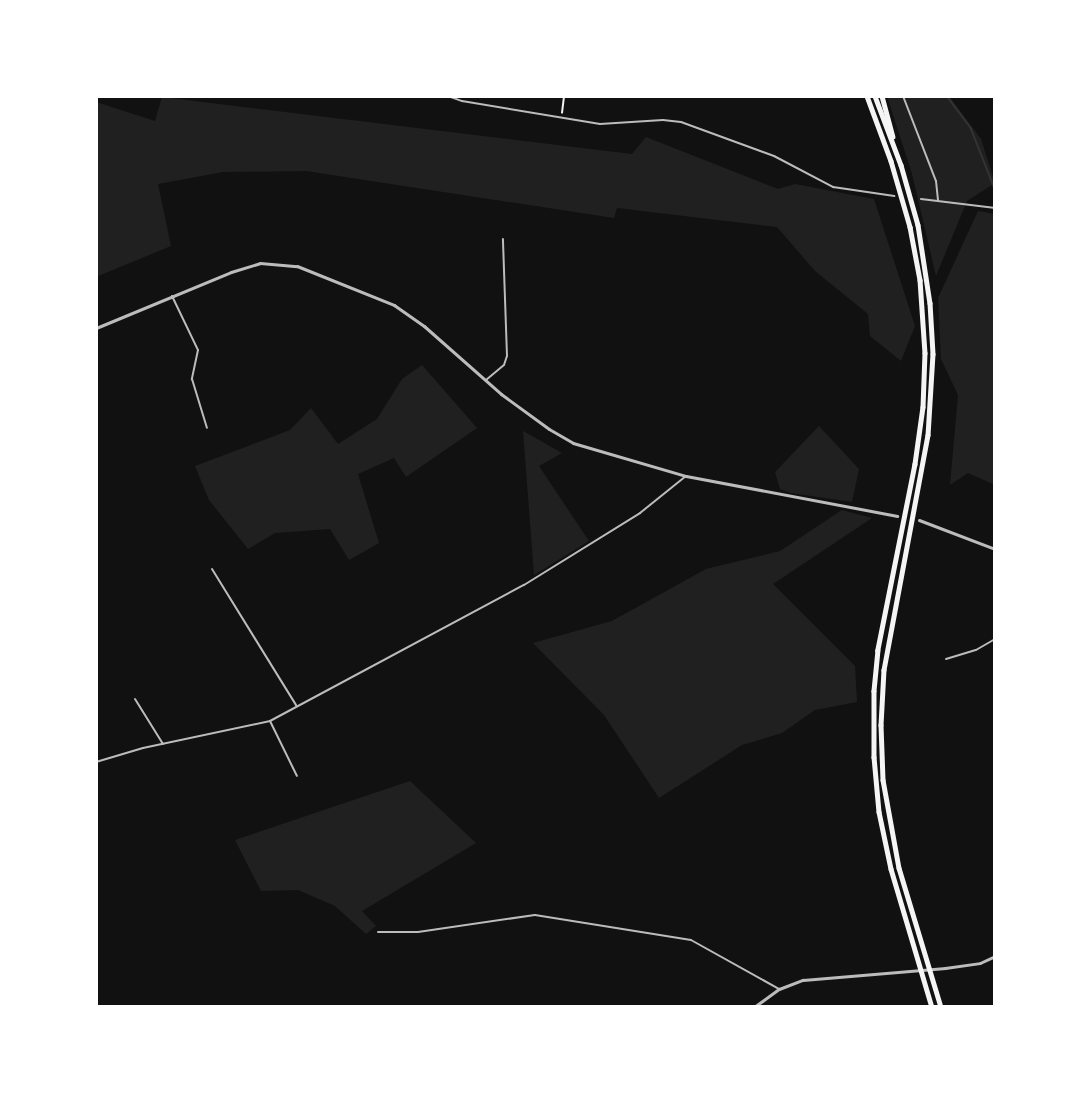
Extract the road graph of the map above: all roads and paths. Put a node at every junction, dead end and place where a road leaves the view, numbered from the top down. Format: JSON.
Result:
{"nodes":[{"id":1,"x":448,"y":96,"type":"edge"},
{"id":2,"x":564,"y":96,"type":"edge"},
{"id":3,"x":867,"y":96,"type":"edge"},
{"id":4,"x":875,"y":96,"type":"edge"},
{"id":5,"x":882,"y":96,"type":"edge"},
{"id":6,"x":903,"y":96,"type":"edge"},
{"id":7,"x":561,"y":118,"type":"junction"},
{"id":8,"x":898,"y":157,"type":"junction"},
{"id":9,"x":894,"y":196,"type":"dead end"},
{"id":10,"x":921,"y":199,"type":"dead end"},
{"id":11,"x":938,"y":201,"type":"junction"},
{"id":12,"x":995,"y":208,"type":"edge"},
{"id":13,"x":502,"y":239,"type":"dead end"},
{"id":14,"x":171,"y":296,"type":"junction"},
{"id":15,"x":96,"y":328,"type":"edge"},
{"id":16,"x":486,"y":380,"type":"junction"},
{"id":17,"x":207,"y":428,"type":"dead end"},
{"id":18,"x":686,"y":476,"type":"junction"},
{"id":19,"x":897,"y":516,"type":"dead end"},
{"id":20,"x":919,"y":520,"type":"dead end"},
{"id":21,"x":995,"y":549,"type":"edge"},
{"id":22,"x":212,"y":569,"type":"dead end"},
{"id":23,"x":995,"y":639,"type":"edge"},
{"id":24,"x":946,"y":659,"type":"dead end"},
{"id":25,"x":135,"y":699,"type":"dead end"},
{"id":26,"x":296,"y":705,"type":"junction"},
{"id":27,"x":270,"y":720,"type":"junction"},
{"id":28,"x":163,"y":744,"type":"junction"},
{"id":29,"x":96,"y":762,"type":"edge"},
{"id":30,"x":297,"y":776,"type":"dead end"},
{"id":31,"x":378,"y":932,"type":"dead end"},
{"id":32,"x":995,"y":956,"type":"edge"},
{"id":33,"x":779,"y":989,"type":"junction"},
{"id":34,"x":754,"y":1007,"type":"edge"},
{"id":35,"x":932,"y":1007,"type":"edge"},
{"id":36,"x":941,"y":1007,"type":"edge"}],
"edges":[{"from":1,"to":7,"type":"street"},
{"from":2,"to":7,"type":"path"},
{"from":3,"to":35,"type":"highway"},
{"from":4,"to":8,"type":"highway"},
{"from":5,"to":8,"type":"highway"},
{"from":6,"to":11,"type":"street"},
{"from":7,"to":9,"type":"street"},
{"from":8,"to":36,"type":"highway"},
{"from":10,"to":11,"type":"street"},
{"from":11,"to":12,"type":"street"},
{"from":13,"to":16,"type":"street"},
{"from":14,"to":15,"type":"street"},
{"from":14,"to":16,"type":"street"},
{"from":14,"to":17,"type":"street"},
{"from":16,"to":18,"type":"street"},
{"from":18,"to":19,"type":"street"},
{"from":18,"to":26,"type":"street"},
{"from":20,"to":21,"type":"street"},
{"from":22,"to":26,"type":"street"},
{"from":23,"to":24,"type":"street"},
{"from":25,"to":28,"type":"street"},
{"from":26,"to":27,"type":"street"},
{"from":27,"to":28,"type":"street"},
{"from":27,"to":30,"type":"street"},
{"from":28,"to":29,"type":"street"},
{"from":31,"to":33,"type":"street"},
{"from":32,"to":33,"type":"street"},
{"from":33,"to":34,"type":"street"}]}
